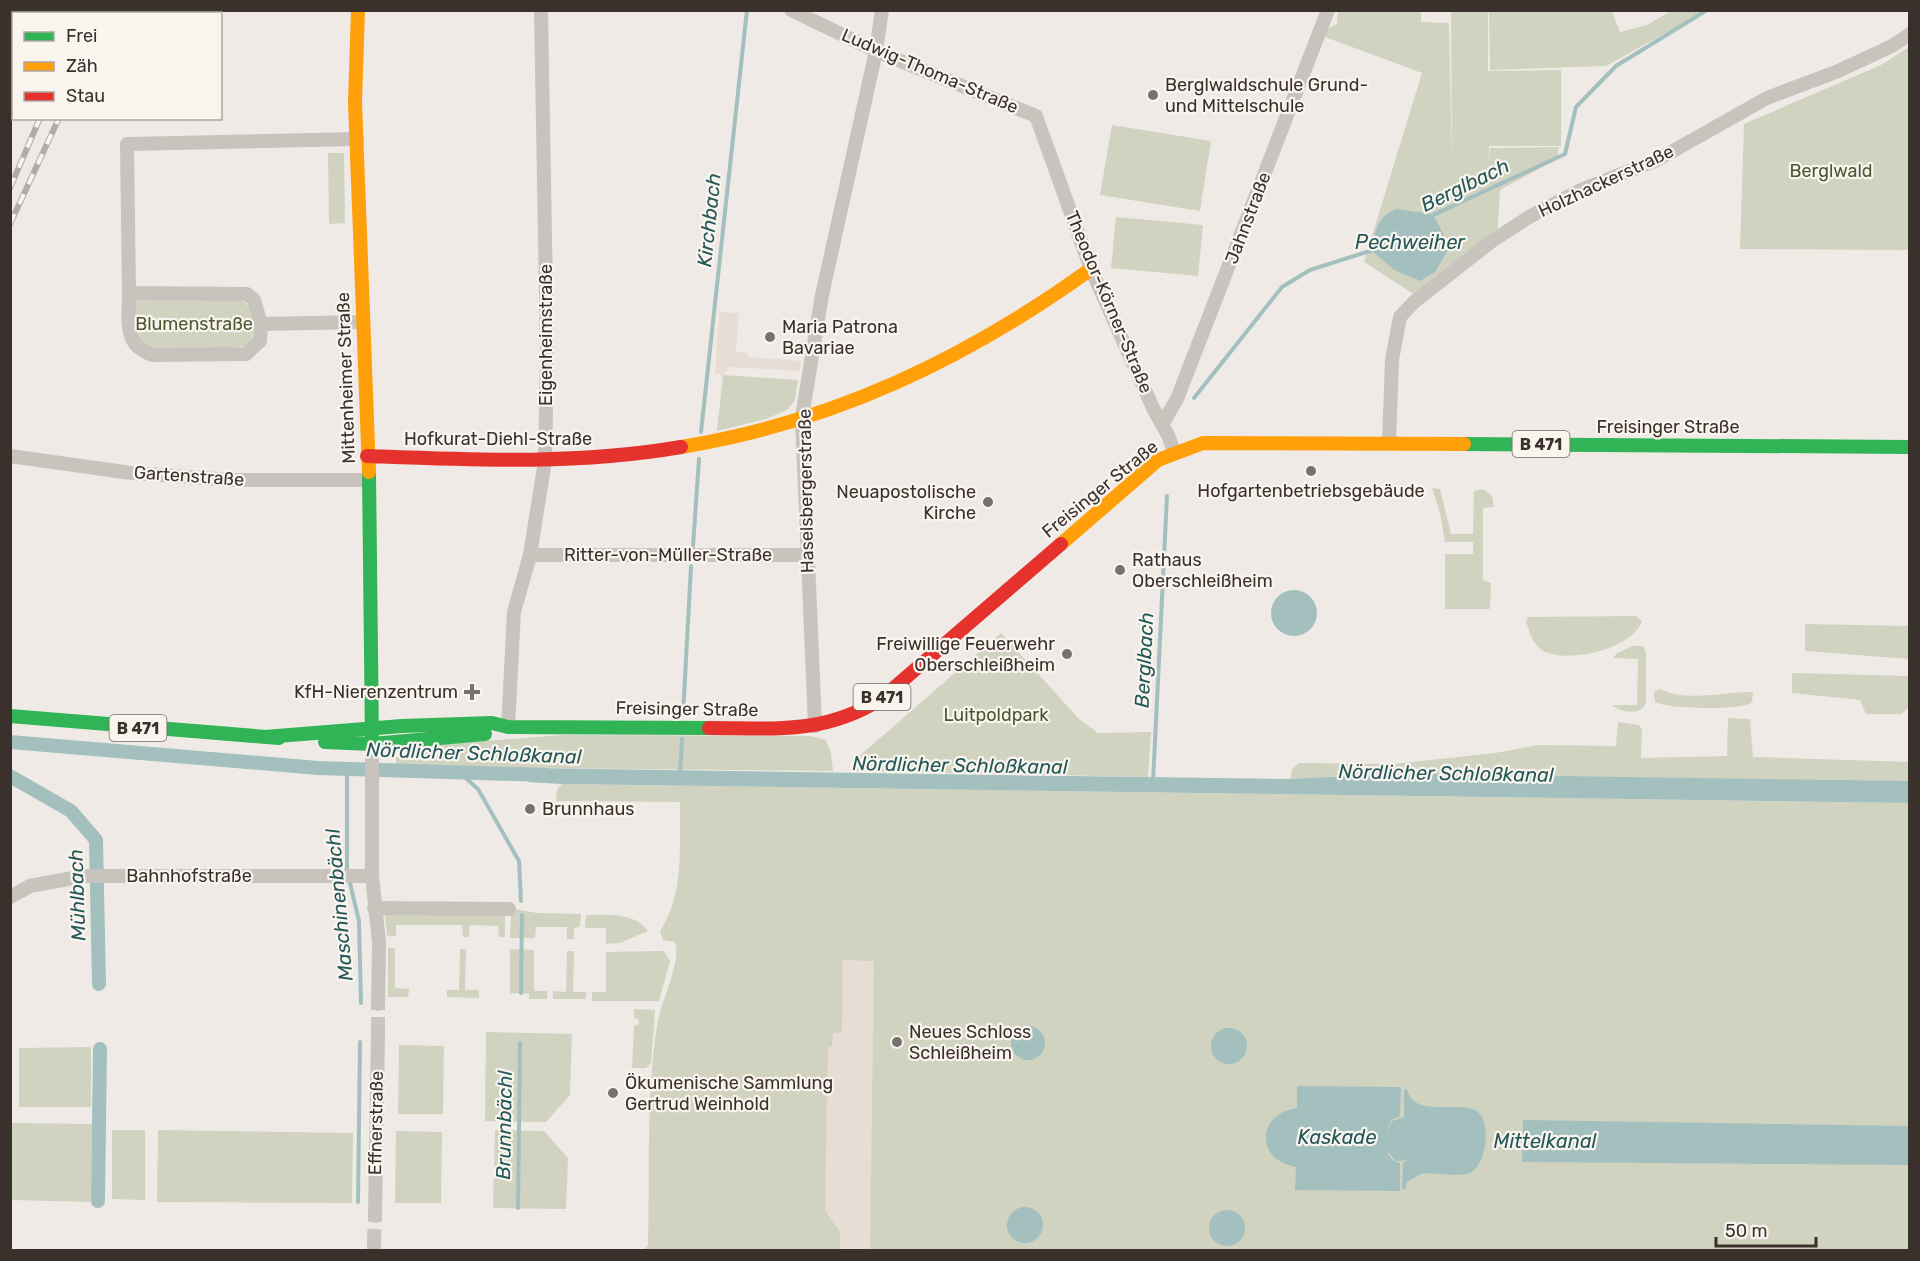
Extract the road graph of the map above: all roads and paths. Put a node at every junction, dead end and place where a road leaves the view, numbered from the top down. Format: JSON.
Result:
{"nodes":[{"id":1,"x":357,"y":10,"type":"edge"},
{"id":2,"x":541,"y":10,"type":"edge"},
{"id":3,"x":791,"y":10,"type":"edge"},
{"id":4,"x":882,"y":10,"type":"edge"},
{"id":5,"x":1329,"y":10,"type":"edge"},
{"id":6,"x":1910,"y":34,"type":"edge"},
{"id":7,"x":876,"y":51,"type":"junction"},
{"id":8,"x":1036,"y":116,"type":"joint"},
{"id":9,"x":357,"y":139,"type":"junction"},
{"id":10,"x":1091,"y":269,"type":"junction"},
{"id":11,"x":129,"y":293,"type":"junction"},
{"id":12,"x":362,"y":322,"type":"junction"},
{"id":13,"x":261,"y":324,"type":"junction"},
{"id":14,"x":802,"y":417,"type":"junction"},
{"id":15,"x":1163,"y":423,"type":"junction"},
{"id":16,"x":1389,"y":442,"type":"junction"},
{"id":17,"x":1910,"y":447,"type":"edge"},
{"id":18,"x":1174,"y":452,"type":"junction"},
{"id":19,"x":10,"y":456,"type":"edge"},
{"id":20,"x":367,"y":456,"type":"junction"},
{"id":21,"x":545,"y":461,"type":"junction"},
{"id":22,"x":369,"y":480,"type":"junction"},
{"id":23,"x":530,"y":555,"type":"junction"},
{"id":24,"x":806,"y":555,"type":"junction"},
{"id":25,"x":10,"y":716,"type":"edge"},
{"id":26,"x":815,"y":726,"type":"junction"},
{"id":27,"x":508,"y":727,"type":"junction"},
{"id":28,"x":373,"y":728,"type":"junction"},
{"id":29,"x":265,"y":737,"type":"junction"},
{"id":30,"x":372,"y":744,"type":"junction"},
{"id":31,"x":365,"y":876,"type":"junction"},
{"id":32,"x":10,"y":897,"type":"edge"},
{"id":33,"x":374,"y":908,"type":"junction"},
{"id":34,"x":508,"y":909,"type":"dead end"},
{"id":35,"x":378,"y":1004,"type":"tunnel mouth"},
{"id":36,"x":378,"y":1031,"type":"tunnel mouth"},
{"id":37,"x":375,"y":1216,"type":"tunnel mouth"}],
"edges":[{"from":1,"to":9,"type":"main road","name":"Mittenheimer Straße"},
{"from":2,"to":21,"type":"street","name":"Eigenheimstraße"},
{"from":3,"to":7,"type":"street","name":"Ludwig-Thoma-Straße"},
{"from":4,"to":7,"type":"street","name":"Haselsbergerstraße"},
{"from":5,"to":15,"type":"street","name":"Jahnstraße"},
{"from":6,"to":16,"type":"street","name":"Holzhackerstraße"},
{"from":7,"to":8,"type":"street","name":"Ludwig-Thoma-Straße"},
{"from":7,"to":14,"type":"street","name":"Haselsbergerstraße"},
{"from":8,"to":10,"type":"street","name":"Theodor-Körner-Straße"},
{"from":9,"to":11,"type":"street"},
{"from":9,"to":12,"type":"main road","name":"Mittenheimer Straße"},
{"from":10,"to":14,"type":"main road","name":"Hofkurat-Diehl-Straße"},
{"from":10,"to":15,"type":"street","name":"Theodor-Körner-Straße"},
{"from":11,"to":13,"type":"street"},
{"from":11,"to":13,"type":"street"},
{"from":12,"to":13,"type":"street"},
{"from":12,"to":20,"type":"main road","name":"Mittenheimer Straße"},
{"from":14,"to":21,"type":"main road","name":"Hofkurat-Diehl-Straße"},
{"from":14,"to":24,"type":"street","name":"Haselsbergerstraße"},
{"from":15,"to":18,"type":"street","name":"Theodor-Körner-Straße"},
{"from":16,"to":17,"type":"main road","name":"Freisinger Straße","number":"B 471"},
{"from":16,"to":18,"type":"main road","name":"Freisinger Straße","number":"B 471"},
{"from":18,"to":26,"type":"main road","name":"Freisinger Straße","number":"B 471"},
{"from":19,"to":22,"type":"street","name":"Gartenstraße"},
{"from":20,"to":21,"type":"main road","name":"Hofkurat-Diehl-Straße"},
{"from":20,"to":22,"type":"main road","name":"Mittenheimer Straße"},
{"from":21,"to":23,"type":"street","name":"Eigenheimstraße"},
{"from":22,"to":28,"type":"main road","name":"Mittenheimer Straße"},
{"from":23,"to":24,"type":"street","name":"Ritter-von-Müller-Straße"},
{"from":23,"to":27,"type":"street","name":"Eigenheimstraße"},
{"from":24,"to":26,"type":"street","name":"Haselsbergerstraße"},
{"from":25,"to":29,"type":"main road","number":"B 471"},
{"from":26,"to":27,"type":"main road","name":"Freisinger Straße","number":"B 471"},
{"from":27,"to":28,"type":"main road","name":"Freisinger Straße","number":"B 471"},
{"from":27,"to":30,"type":"main road"},
{"from":28,"to":29,"type":"main road","number":"B 471"},
{"from":28,"to":30,"type":"main road","name":"Mittenheimer Straße"},
{"from":29,"to":30,"type":"main road","number":"B 471"},
{"from":30,"to":31,"type":"street"},
{"from":31,"to":32,"type":"street","name":"Bahnhofstraße"},
{"from":31,"to":33,"type":"street"},
{"from":33,"to":34,"type":"street"},
{"from":33,"to":35,"type":"street"},
{"from":36,"to":37,"type":"street","name":"Effnerstraße"}]}
